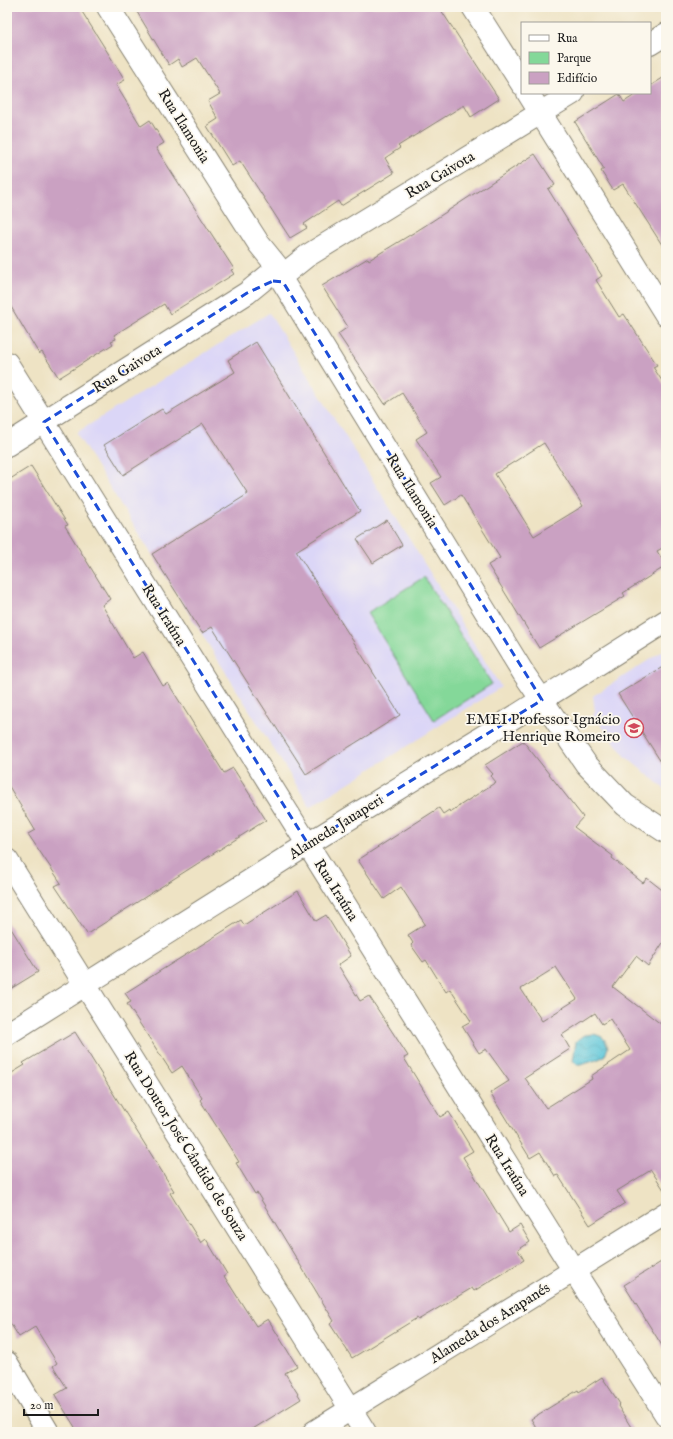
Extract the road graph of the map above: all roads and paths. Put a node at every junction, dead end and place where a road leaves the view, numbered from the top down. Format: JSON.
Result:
{"nodes":[{"id":1,"x":108,"y":7,"type":"edge"},
{"id":2,"x":473,"y":7,"type":"edge"},
{"id":3,"x":666,"y":34,"type":"edge"},
{"id":4,"x":651,"y":43,"type":"edge"},
{"id":5,"x":521,"y":82,"type":"edge"},
{"id":6,"x":529,"y":94,"type":"edge"},
{"id":7,"x":571,"y":94,"type":"edge"},
{"id":8,"x":541,"y":114,"type":"junction"},
{"id":9,"x":278,"y":273,"type":"junction"},
{"id":10,"x":666,"y":315,"type":"edge"},
{"id":11,"x":7,"y":364,"type":"edge"},
{"id":12,"x":44,"y":422,"type":"junction"},
{"id":13,"x":7,"y":445,"type":"edge"},
{"id":14,"x":666,"y":621,"type":"edge"},
{"id":15,"x":542,"y":700,"type":"junction"},
{"id":16,"x":666,"y":832,"type":"edge"},
{"id":17,"x":308,"y":844,"type":"junction"},
{"id":18,"x":7,"y":860,"type":"edge"},
{"id":19,"x":86,"y":985,"type":"junction"},
{"id":20,"x":7,"y":1034,"type":"edge"},
{"id":21,"x":666,"y":1213,"type":"edge"},
{"id":22,"x":574,"y":1271,"type":"junction"},
{"id":23,"x":7,"y":1363,"type":"edge"},
{"id":24,"x":351,"y":1409,"type":"junction"},
{"id":25,"x":666,"y":1416,"type":"edge"},
{"id":26,"x":48,"y":1432,"type":"edge"},
{"id":27,"x":314,"y":1432,"type":"edge"},
{"id":28,"x":365,"y":1432,"type":"edge"}],
"edges":[{"from":1,"to":9,"type":"street","name":"Rua Ilamonia"},
{"from":2,"to":5,"type":"street"},
{"from":3,"to":4,"type":"street"},
{"from":6,"to":8,"type":"street"},
{"from":7,"to":8,"type":"street","name":"Rua Gaivota"},
{"from":8,"to":9,"type":"street","name":"Rua Gaivota"},
{"from":8,"to":10,"type":"street"},
{"from":9,"to":12,"type":"street","name":"Rua Gaivota"},
{"from":9,"to":15,"type":"street","name":"Rua Ilamonia"},
{"from":11,"to":12,"type":"street","name":"Rua Iraúna"},
{"from":12,"to":13,"type":"street","name":"Rua Gaivota"},
{"from":12,"to":17,"type":"street","name":"Rua Iraúna"},
{"from":14,"to":15,"type":"street","name":"Alameda Jauaperi"},
{"from":15,"to":16,"type":"street","name":"Rua Ilamonia"},
{"from":15,"to":17,"type":"street","name":"Alameda Jauaperi"},
{"from":17,"to":19,"type":"street","name":"Alameda Jauaperi"},
{"from":17,"to":22,"type":"street","name":"Rua Iraúna"},
{"from":18,"to":19,"type":"street","name":"Rua Doutor José Cândido de Souza"},
{"from":19,"to":20,"type":"street","name":"Alameda Jauaperi"},
{"from":19,"to":24,"type":"street","name":"Rua Doutor José Cândido de Souza"},
{"from":21,"to":22,"type":"street","name":"Alameda dos Arapanés"},
{"from":22,"to":24,"type":"street","name":"Alameda dos Arapanés"},
{"from":22,"to":25,"type":"street","name":"Rua Iraúna"},
{"from":23,"to":26,"type":"street"},
{"from":24,"to":27,"type":"street","name":"Alameda dos Arapanés"},
{"from":24,"to":28,"type":"street","name":"Rua Doutor José Cândido de Souza"}]}
